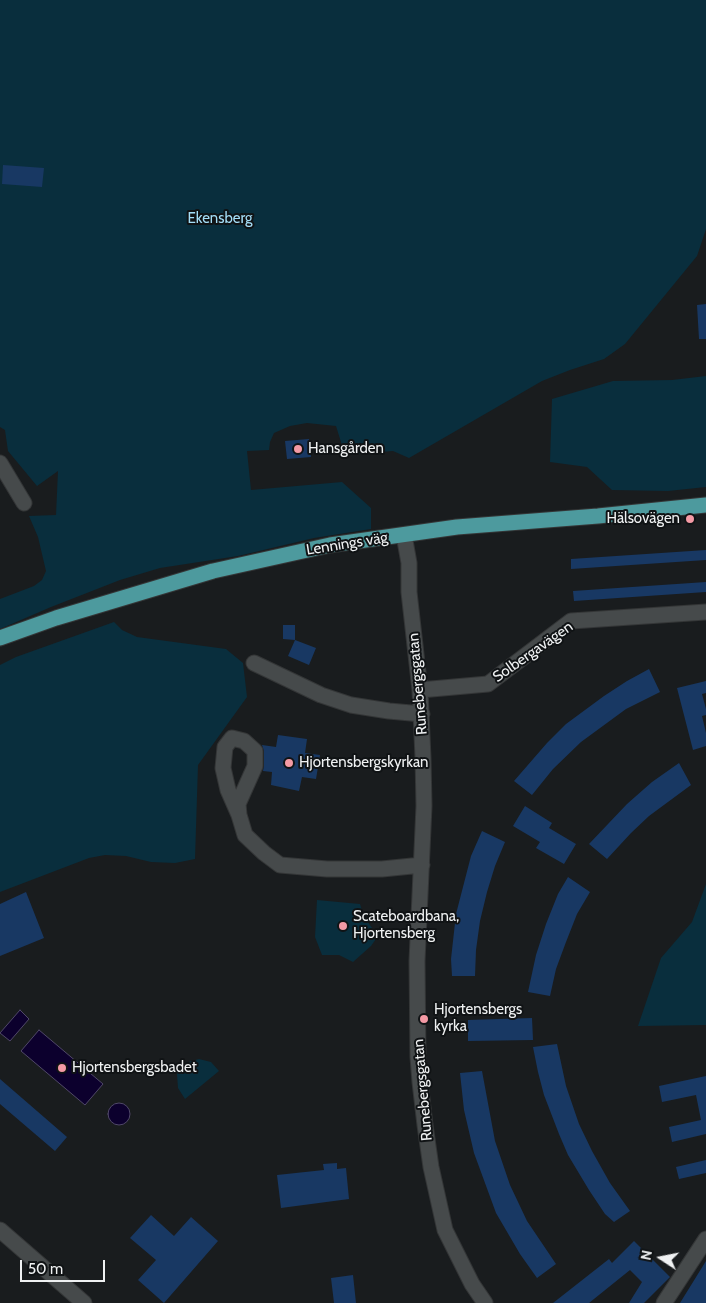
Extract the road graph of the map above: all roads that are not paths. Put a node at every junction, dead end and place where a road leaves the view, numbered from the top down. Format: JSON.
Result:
{"nodes":[{"id":1,"x":0,"y":463,"type":"edge"},
{"id":2,"x":5,"y":481,"type":"edge"},
{"id":3,"x":24,"y":503,"type":"dead end"},
{"id":4,"x":706,"y":506,"type":"edge"},
{"id":5,"x":404,"y":535,"type":"junction"},
{"id":6,"x":706,"y":612,"type":"edge"},
{"id":7,"x":0,"y":638,"type":"edge"},
{"id":8,"x":254,"y":663,"type":"dead end"},
{"id":9,"x":420,"y":690,"type":"junction"},
{"id":10,"x":422,"y":714,"type":"junction"},
{"id":11,"x":239,"y":816,"type":"dead end"},
{"id":12,"x":422,"y":865,"type":"junction"},
{"id":13,"x":0,"y":1230,"type":"edge"},
{"id":14,"x":706,"y":1239,"type":"edge"},
{"id":15,"x":84,"y":1303,"type":"edge"},
{"id":16,"x":485,"y":1303,"type":"edge"},
{"id":17,"x":664,"y":1303,"type":"edge"}],
"edges":[{"from":1,"to":2,"type":"street"},
{"from":2,"to":3,"type":"street"},
{"from":4,"to":5,"type":"main road","name":"Lennings väg"},
{"from":5,"to":7,"type":"main road","name":"Lennings väg"},
{"from":5,"to":9,"type":"street","name":"Runebergsgatan"},
{"from":6,"to":9,"type":"street","name":"Solbergavägen"},
{"from":8,"to":10,"type":"street"},
{"from":9,"to":10,"type":"street","name":"Runebergsgatan"},
{"from":10,"to":12,"type":"street","name":"Runebergsgatan"},
{"from":11,"to":12,"type":"street"},
{"from":12,"to":16,"type":"street","name":"Runebergsgatan"},
{"from":13,"to":15,"type":"street"},
{"from":14,"to":17,"type":"street"}]}
